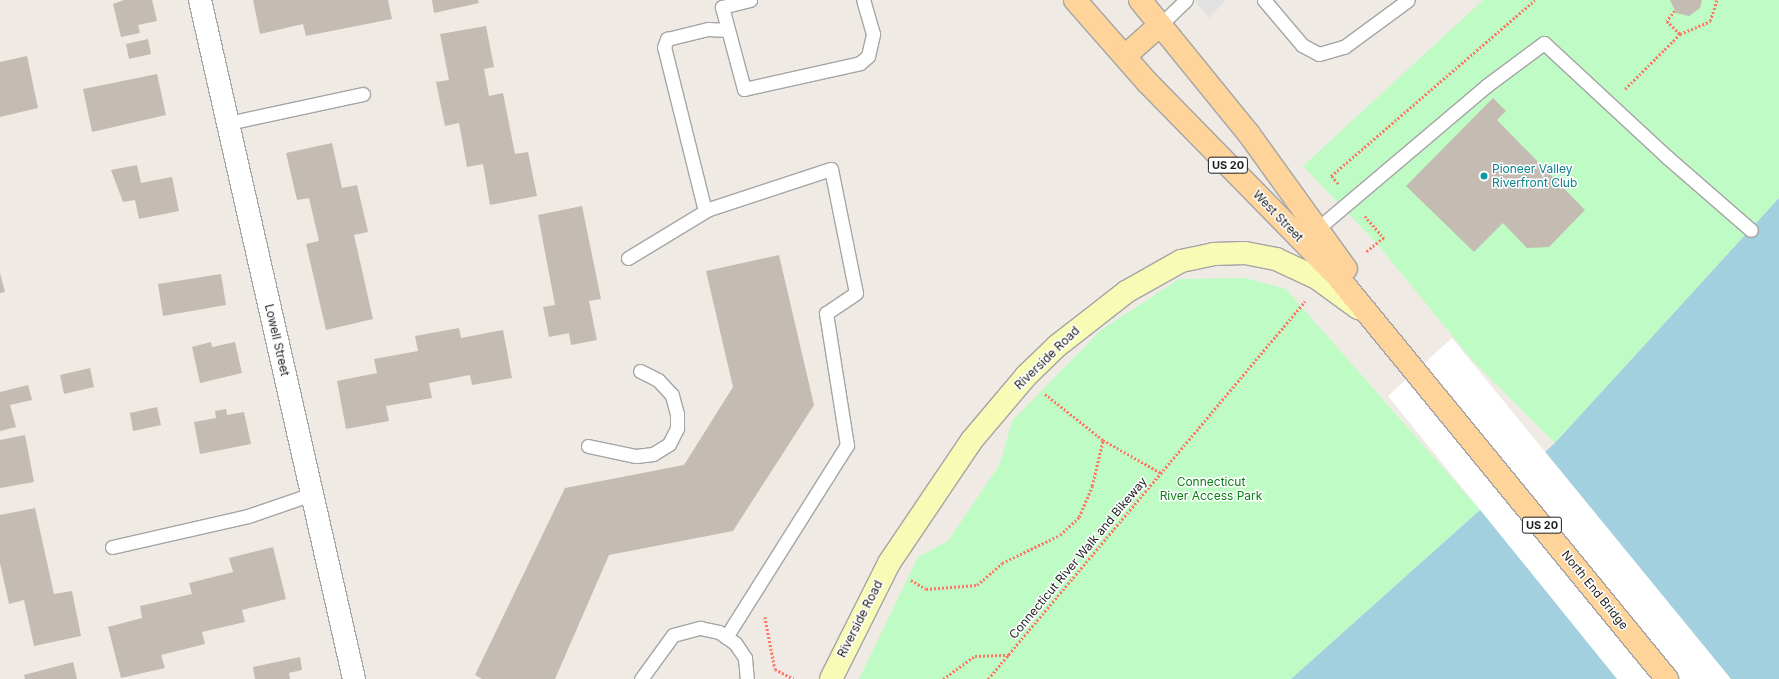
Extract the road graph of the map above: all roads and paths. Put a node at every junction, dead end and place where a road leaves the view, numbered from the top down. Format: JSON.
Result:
{"nodes":[{"id":1,"x":200,"y":0,"type":"edge"},
{"id":2,"x":750,"y":0,"type":"edge"},
{"id":3,"x":862,"y":0,"type":"edge"},
{"id":4,"x":1075,"y":0,"type":"edge"},
{"id":5,"x":1140,"y":0,"type":"edge"},
{"id":6,"x":1186,"y":0,"type":"edge"},
{"id":7,"x":1264,"y":0,"type":"edge"},
{"id":8,"x":1408,"y":0,"type":"edge"},
{"id":9,"x":1717,"y":0,"type":"edge"},
{"id":10,"x":1675,"y":11,"type":"dead end"},
{"id":11,"x":1160,"y":25,"type":"junction"},
{"id":12,"x":727,"y":30,"type":"junction"},
{"id":13,"x":1680,"y":34,"type":"junction"},
{"id":14,"x":1124,"y":56,"type":"junction"},
{"id":15,"x":1642,"y":72,"type":"dead end"},
{"id":16,"x":363,"y":94,"type":"dead end"},
{"id":17,"x":228,"y":123,"type":"junction"},
{"id":18,"x":705,"y":211,"type":"junction"},
{"id":19,"x":1317,"y":229,"type":"junction"},
{"id":20,"x":1751,"y":230,"type":"dead end"},
{"id":21,"x":628,"y":258,"type":"dead end"},
{"id":22,"x":1306,"y":301,"type":"dead end"},
{"id":23,"x":1382,"y":328,"type":"junction"},
{"id":24,"x":1416,"y":370,"type":"joint"},
{"id":25,"x":640,"y":371,"type":"dead end"},
{"id":26,"x":1040,"y":390,"type":"dead end"},
{"id":27,"x":1103,"y":440,"type":"junction"},
{"id":28,"x":588,"y":446,"type":"dead end"},
{"id":29,"x":1161,"y":473,"type":"junction"},
{"id":30,"x":312,"y":494,"type":"junction"},
{"id":31,"x":112,"y":547,"type":"dead end"},
{"id":32,"x":911,"y":580,"type":"dead end"},
{"id":33,"x":748,"y":603,"type":"junction"},
{"id":34,"x":726,"y":637,"type":"junction"},
{"id":35,"x":1009,"y":655,"type":"junction"},
{"id":36,"x":354,"y":679,"type":"edge"},
{"id":37,"x":641,"y":679,"type":"edge"},
{"id":38,"x":747,"y":679,"type":"edge"},
{"id":39,"x":794,"y":679,"type":"edge"},
{"id":40,"x":831,"y":679,"type":"edge"},
{"id":41,"x":943,"y":679,"type":"edge"},
{"id":42,"x":988,"y":679,"type":"edge"},
{"id":43,"x":1667,"y":679,"type":"edge"}],
"edges":[{"from":1,"to":17,"type":"street","name":"Lowell Street"},
{"from":2,"to":12,"type":"lane"},
{"from":3,"to":12,"type":"lane"},
{"from":4,"to":14,"type":"main road","name":"West Street","number":"US 20"},
{"from":5,"to":11,"type":"main road","name":"West Street","number":"US 20"},
{"from":6,"to":11,"type":"lane"},
{"from":7,"to":8,"type":"lane"},
{"from":9,"to":13,"type":"path"},
{"from":10,"to":13,"type":"path"},
{"from":11,"to":14,"type":"main road"},
{"from":11,"to":19,"type":"main road","name":"West Street","number":"US 20"},
{"from":12,"to":18,"type":"lane"},
{"from":13,"to":15,"type":"path"},
{"from":14,"to":23,"type":"main road","name":"West Street","number":"US 20"},
{"from":16,"to":17,"type":"lane"},
{"from":17,"to":30,"type":"street","name":"Lowell Street"},
{"from":18,"to":21,"type":"lane"},
{"from":18,"to":33,"type":"lane"},
{"from":19,"to":20,"type":"lane"},
{"from":19,"to":23,"type":"main road","name":"West Street","number":"US 20"},
{"from":22,"to":29,"type":"path","name":"Connecticut River Walk and Bikeway"},
{"from":23,"to":24,"type":"main road","name":"West Street","number":"US 20"},
{"from":23,"to":40,"type":"street","name":"Riverside Road"},
{"from":24,"to":43,"type":"main road","name":"North End Bridge","number":"US 20"},
{"from":25,"to":28,"type":"lane"},
{"from":26,"to":27,"type":"path"},
{"from":27,"to":29,"type":"path"},
{"from":27,"to":32,"type":"path"},
{"from":29,"to":35,"type":"path","name":"Connecticut River Walk and Bikeway"},
{"from":30,"to":31,"type":"lane"},
{"from":30,"to":36,"type":"street","name":"Lowell Street"},
{"from":33,"to":34,"type":"lane"},
{"from":33,"to":39,"type":"path"},
{"from":34,"to":37,"type":"lane"},
{"from":34,"to":38,"type":"lane"},
{"from":35,"to":41,"type":"path"},
{"from":35,"to":42,"type":"path","name":"Connecticut River Walk and Bikeway"}]}
